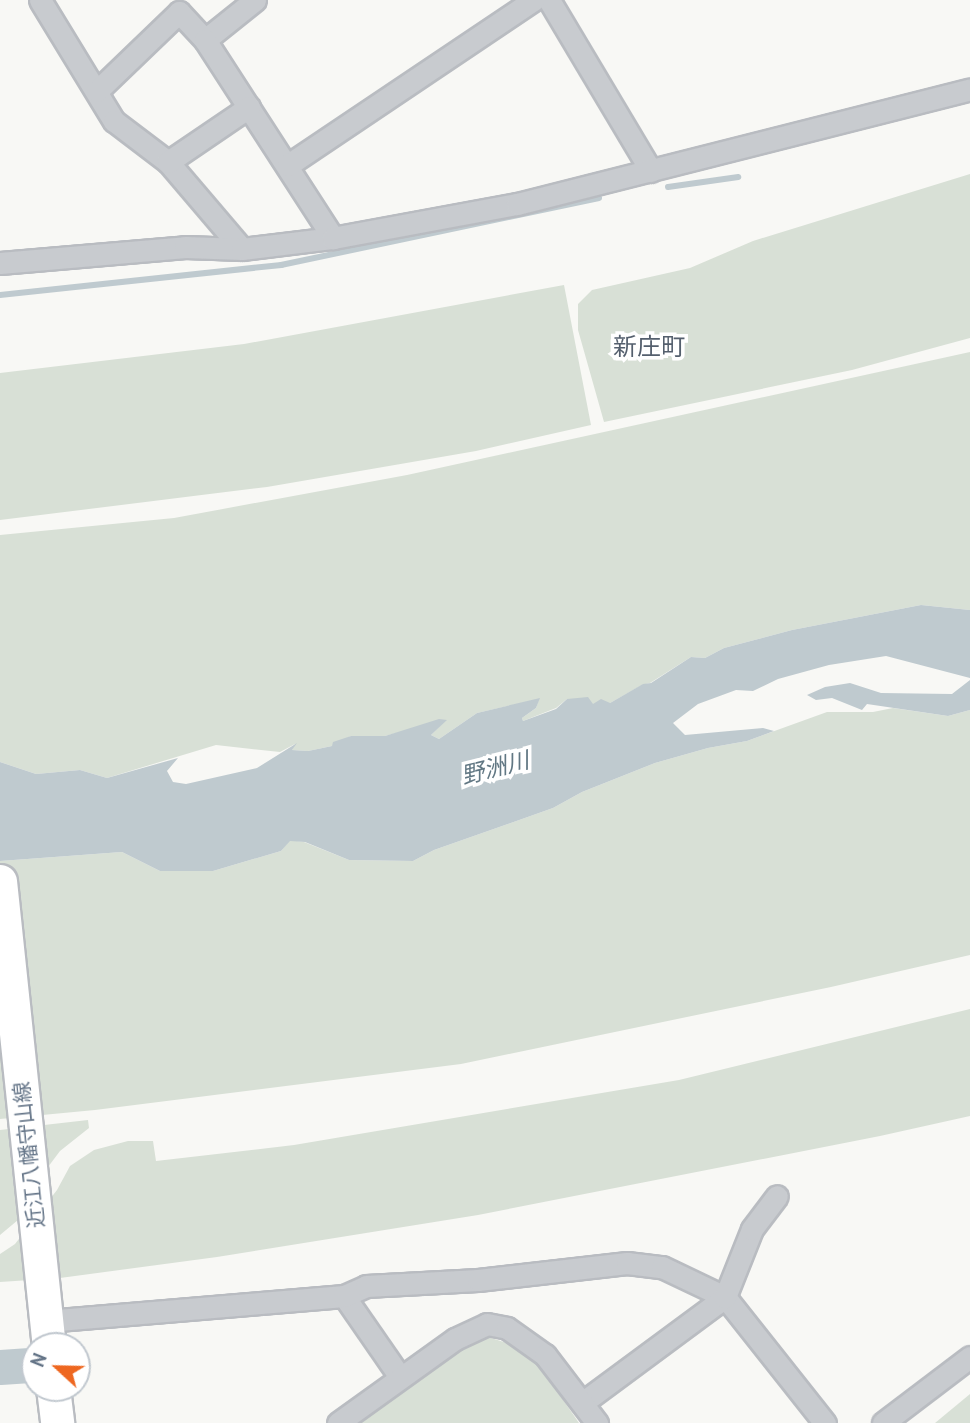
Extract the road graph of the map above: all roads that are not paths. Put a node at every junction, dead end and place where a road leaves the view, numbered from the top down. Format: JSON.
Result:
{"nodes":[{"id":1,"x":40,"y":0,"type":"edge"},
{"id":2,"x":254,"y":0,"type":"edge"},
{"id":3,"x":534,"y":0,"type":"edge"},
{"id":4,"x":549,"y":0,"type":"edge"},
{"id":5,"x":205,"y":40,"type":"junction"},
{"id":6,"x":970,"y":89,"type":"edge"},
{"id":7,"x":97,"y":91,"type":"junction"},
{"id":8,"x":249,"y":107,"type":"junction"},
{"id":9,"x":168,"y":162,"type":"junction"},
{"id":10,"x":288,"y":164,"type":"junction"},
{"id":11,"x":651,"y":171,"type":"junction"},
{"id":12,"x":333,"y":238,"type":"junction"},
{"id":13,"x":242,"y":249,"type":"junction"},
{"id":14,"x":0,"y":263,"type":"edge"},
{"id":15,"x":0,"y":881,"type":"edge"},
{"id":16,"x":777,"y":1196,"type":"dead end"},
{"id":17,"x":344,"y":1296,"type":"junction"},
{"id":18,"x":725,"y":1297,"type":"junction"},
{"id":19,"x":46,"y":1320,"type":"edge"},
{"id":20,"x":970,"y":1357,"type":"edge"},
{"id":21,"x":400,"y":1377,"type":"junction"},
{"id":22,"x":55,"y":1402,"type":"edge"},
{"id":23,"x":582,"y":1404,"type":"junction"},
{"id":24,"x":57,"y":1422,"type":"edge"},
{"id":25,"x":338,"y":1423,"type":"edge"},
{"id":26,"x":597,"y":1423,"type":"edge"},
{"id":27,"x":825,"y":1423,"type":"edge"},
{"id":28,"x":883,"y":1423,"type":"edge"}],
"edges":[{"from":1,"to":7,"type":"street"},
{"from":2,"to":5,"type":"street"},
{"from":3,"to":10,"type":"street"},
{"from":4,"to":11,"type":"street"},
{"from":5,"to":7,"type":"street"},
{"from":5,"to":8,"type":"street"},
{"from":6,"to":11,"type":"street"},
{"from":7,"to":9,"type":"street"},
{"from":8,"to":9,"type":"street"},
{"from":8,"to":10,"type":"street"},
{"from":9,"to":13,"type":"street"},
{"from":10,"to":12,"type":"street"},
{"from":11,"to":12,"type":"street"},
{"from":12,"to":13,"type":"street"},
{"from":13,"to":14,"type":"street"},
{"from":15,"to":19,"type":"main road","name":"近江八幡守山線"},
{"from":16,"to":18,"type":"street"},
{"from":17,"to":18,"type":"street"},
{"from":17,"to":19,"type":"street"},
{"from":17,"to":21,"type":"street"},
{"from":18,"to":23,"type":"street"},
{"from":18,"to":27,"type":"street"},
{"from":20,"to":28,"type":"street"},
{"from":21,"to":23,"type":"street"},
{"from":21,"to":25,"type":"street"},
{"from":22,"to":24,"type":"main road"},
{"from":23,"to":26,"type":"street"}]}
